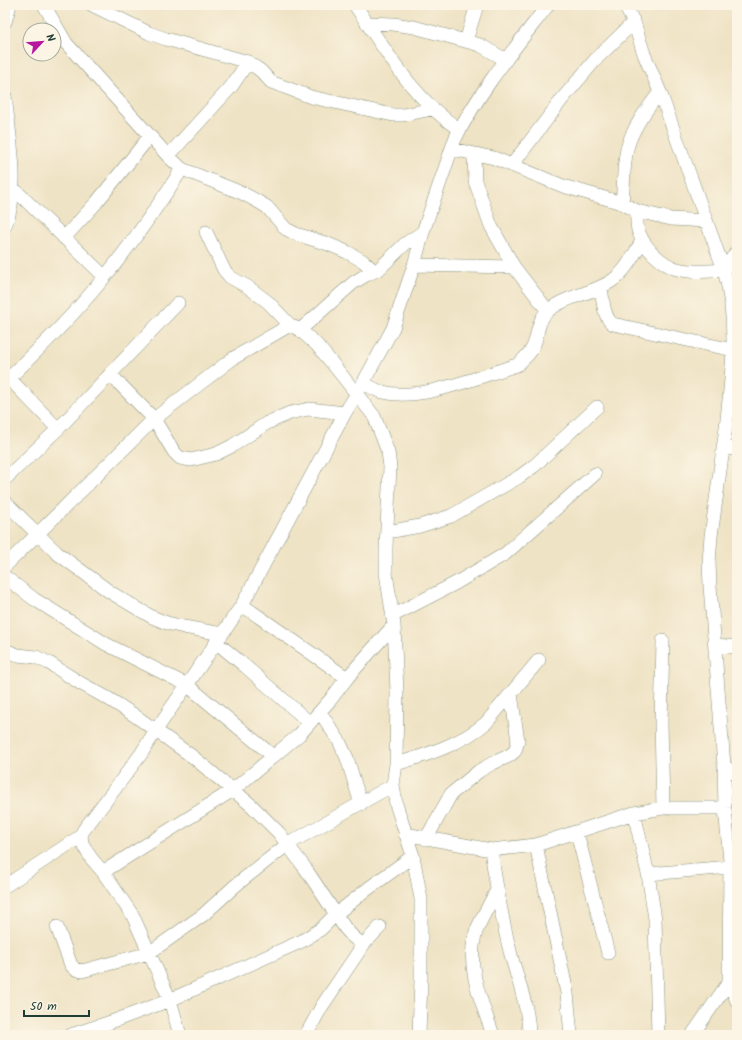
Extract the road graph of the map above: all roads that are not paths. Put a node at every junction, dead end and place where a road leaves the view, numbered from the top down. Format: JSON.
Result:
{"nodes":[{"id":1,"x":10,"y":5,"type":"edge"},
{"id":2,"x":44,"y":5,"type":"edge"},
{"id":3,"x":92,"y":5,"type":"edge"},
{"id":4,"x":355,"y":5,"type":"edge"},
{"id":5,"x":477,"y":5,"type":"edge"},
{"id":6,"x":548,"y":5,"type":"edge"},
{"id":7,"x":624,"y":5,"type":"edge"},
{"id":8,"x":5,"y":22,"type":"edge"},
{"id":9,"x":634,"y":22,"type":"junction"},
{"id":10,"x":367,"y":23,"type":"junction"},
{"id":11,"x":466,"y":41,"type":"junction"},
{"id":12,"x":506,"y":60,"type":"junction"},
{"id":13,"x":248,"y":62,"type":"junction"},
{"id":14,"x":660,"y":92,"type":"junction"},
{"id":15,"x":5,"y":96,"type":"edge"},
{"id":16,"x":432,"y":108,"type":"junction"},
{"id":17,"x":460,"y":130,"type":"junction"},
{"id":18,"x":150,"y":136,"type":"junction"},
{"id":19,"x":452,"y":149,"type":"junction"},
{"id":20,"x":474,"y":154,"type":"junction"},
{"id":21,"x":168,"y":156,"type":"junction"},
{"id":22,"x":512,"y":165,"type":"junction"},
{"id":23,"x":182,"y":169,"type":"junction"},
{"id":24,"x":13,"y":188,"type":"junction"},
{"id":25,"x":622,"y":203,"type":"junction"},
{"id":26,"x":637,"y":211,"type":"junction"},
{"id":27,"x":706,"y":220,"type":"junction"},
{"id":28,"x":5,"y":226,"type":"edge"},
{"id":29,"x":206,"y":232,"type":"dead end"},
{"id":30,"x":423,"y":232,"type":"junction"},
{"id":31,"x":64,"y":238,"type":"junction"},
{"id":32,"x":642,"y":241,"type":"junction"},
{"id":33,"x":737,"y":251,"type":"edge"},
{"id":34,"x":414,"y":264,"type":"junction"},
{"id":35,"x":514,"y":267,"type":"junction"},
{"id":36,"x":724,"y":270,"type":"junction"},
{"id":37,"x":374,"y":271,"type":"junction"},
{"id":38,"x":104,"y":277,"type":"junction"},
{"id":39,"x":601,"y":287,"type":"junction"},
{"id":40,"x":733,"y":291,"type":"edge"},
{"id":41,"x":178,"y":303,"type":"dead end"},
{"id":42,"x":548,"y":311,"type":"junction"},
{"id":43,"x":295,"y":327,"type":"junction"},
{"id":44,"x":734,"y":344,"type":"edge"},
{"id":45,"x":110,"y":374,"type":"junction"},
{"id":46,"x":6,"y":378,"type":"edge"},
{"id":47,"x":360,"y":388,"type":"junction"},
{"id":48,"x":597,"y":407,"type":"dead end"},
{"id":49,"x":345,"y":413,"type":"junction"},
{"id":50,"x":154,"y":419,"type":"junction"},
{"id":51,"x":58,"y":429,"type":"junction"},
{"id":52,"x":737,"y":448,"type":"edge"},
{"id":53,"x":723,"y":449,"type":"junction"},
{"id":54,"x":595,"y":474,"type":"dead end"},
{"id":55,"x":5,"y":479,"type":"edge"},
{"id":56,"x":5,"y":502,"type":"edge"},
{"id":57,"x":387,"y":532,"type":"junction"},
{"id":58,"x":37,"y":535,"type":"junction"},
{"id":59,"x":5,"y":566,"type":"edge"},
{"id":60,"x":5,"y":577,"type":"edge"},
{"id":61,"x":242,"y":605,"type":"junction"},
{"id":62,"x":393,"y":621,"type":"junction"},
{"id":63,"x":219,"y":638,"type":"junction"},
{"id":64,"x":663,"y":641,"type":"dead end"},
{"id":65,"x":715,"y":645,"type":"junction"},
{"id":66,"x":737,"y":647,"type":"edge"},
{"id":67,"x":5,"y":650,"type":"edge"},
{"id":68,"x":539,"y":660,"type":"dead end"},
{"id":69,"x":347,"y":678,"type":"junction"},
{"id":70,"x":187,"y":685,"type":"junction"},
{"id":71,"x":511,"y":694,"type":"junction"},
{"id":72,"x":320,"y":712,"type":"junction"},
{"id":73,"x":310,"y":723,"type":"junction"},
{"id":74,"x":156,"y":730,"type":"junction"},
{"id":75,"x":273,"y":756,"type":"junction"},
{"id":76,"x":396,"y":764,"type":"junction"},
{"id":77,"x":724,"y":766,"type":"junction"},
{"id":78,"x":737,"y":774,"type":"edge"},
{"id":79,"x":393,"y":785,"type":"junction"},
{"id":80,"x":234,"y":790,"type":"junction"},
{"id":81,"x":361,"y":804,"type":"junction"},
{"id":82,"x":664,"y":808,"type":"junction"},
{"id":83,"x":726,"y":808,"type":"junction"},
{"id":84,"x":634,"y":813,"type":"junction"},
{"id":85,"x":577,"y":833,"type":"junction"},
{"id":86,"x":405,"y":834,"type":"junction"},
{"id":87,"x":81,"y":836,"type":"junction"},
{"id":88,"x":426,"y":839,"type":"junction"},
{"id":89,"x":288,"y":844,"type":"junction"},
{"id":90,"x":536,"y":845,"type":"junction"},
{"id":91,"x":491,"y":850,"type":"junction"},
{"id":92,"x":413,"y":856,"type":"junction"},
{"id":93,"x":733,"y":863,"type":"edge"},
{"id":94,"x":103,"y":872,"type":"junction"},
{"id":95,"x":648,"y":874,"type":"junction"},
{"id":96,"x":5,"y":886,"type":"edge"},
{"id":97,"x":497,"y":890,"type":"junction"},
{"id":98,"x":336,"y":914,"type":"junction"},
{"id":99,"x":57,"y":927,"type":"dead end"},
{"id":100,"x":380,"y":927,"type":"dead end"},
{"id":101,"x":363,"y":945,"type":"junction"},
{"id":102,"x":149,"y":953,"type":"junction"},
{"id":103,"x":608,"y":954,"type":"dead end"},
{"id":104,"x":732,"y":973,"type":"edge"},
{"id":105,"x":170,"y":1000,"type":"junction"},
{"id":106,"x":737,"y":1001,"type":"edge"},
{"id":107,"x":71,"y":1035,"type":"edge"},
{"id":108,"x":180,"y":1035,"type":"edge"},
{"id":109,"x":306,"y":1035,"type":"edge"},
{"id":110,"x":419,"y":1035,"type":"edge"},
{"id":111,"x":493,"y":1035,"type":"edge"},
{"id":112,"x":529,"y":1035,"type":"edge"},
{"id":113,"x":571,"y":1035,"type":"edge"},
{"id":114,"x":658,"y":1035,"type":"edge"},
{"id":115,"x":692,"y":1035,"type":"edge"}],
"edges":[{"from":1,"to":8,"type":"street"},
{"from":2,"to":18,"type":"street"},
{"from":3,"to":13,"type":"street"},
{"from":4,"to":10,"type":"street"},
{"from":5,"to":11,"type":"street"},
{"from":6,"to":12,"type":"street"},
{"from":7,"to":9,"type":"street"},
{"from":9,"to":14,"type":"street"},
{"from":9,"to":22,"type":"street"},
{"from":10,"to":11,"type":"street"},
{"from":10,"to":16,"type":"street"},
{"from":11,"to":12,"type":"street"},
{"from":12,"to":17,"type":"street"},
{"from":13,"to":16,"type":"street"},
{"from":13,"to":21,"type":"street"},
{"from":14,"to":25,"type":"street"},
{"from":14,"to":27,"type":"street"},
{"from":15,"to":24,"type":"street"},
{"from":16,"to":17,"type":"street"},
{"from":17,"to":19,"type":"street"},
{"from":18,"to":21,"type":"street"},
{"from":18,"to":31,"type":"street"},
{"from":19,"to":20,"type":"street"},
{"from":19,"to":30,"type":"street"},
{"from":20,"to":22,"type":"street"},
{"from":20,"to":35,"type":"street"},
{"from":21,"to":23,"type":"street"},
{"from":22,"to":25,"type":"street"},
{"from":23,"to":37,"type":"street"},
{"from":23,"to":38,"type":"street"},
{"from":24,"to":28,"type":"street"},
{"from":24,"to":31,"type":"street"},
{"from":25,"to":26,"type":"street"},
{"from":26,"to":27,"type":"street"},
{"from":26,"to":32,"type":"street"},
{"from":27,"to":36,"type":"street"},
{"from":29,"to":43,"type":"street"},
{"from":30,"to":34,"type":"street"},
{"from":30,"to":37,"type":"street"},
{"from":31,"to":38,"type":"street"},
{"from":32,"to":36,"type":"street"},
{"from":32,"to":39,"type":"street"},
{"from":33,"to":36,"type":"street"},
{"from":34,"to":35,"type":"street"},
{"from":34,"to":47,"type":"street"},
{"from":35,"to":42,"type":"street"},
{"from":36,"to":40,"type":"street"},
{"from":37,"to":43,"type":"street"},
{"from":38,"to":46,"type":"street"},
{"from":39,"to":42,"type":"street"},
{"from":39,"to":44,"type":"street"},
{"from":40,"to":44,"type":"street"},
{"from":41,"to":45,"type":"street"},
{"from":42,"to":47,"type":"street"},
{"from":43,"to":47,"type":"street"},
{"from":43,"to":50,"type":"street"},
{"from":44,"to":53,"type":"street"},
{"from":45,"to":50,"type":"street"},
{"from":45,"to":51,"type":"street"},
{"from":46,"to":51,"type":"street"},
{"from":47,"to":49,"type":"street"},
{"from":47,"to":57,"type":"street"},
{"from":48,"to":57,"type":"street"},
{"from":49,"to":50,"type":"street"},
{"from":49,"to":61,"type":"street"},
{"from":50,"to":58,"type":"street"},
{"from":51,"to":55,"type":"street"},
{"from":52,"to":53,"type":"street"},
{"from":53,"to":65,"type":"street"},
{"from":54,"to":62,"type":"street"},
{"from":56,"to":58,"type":"street"},
{"from":57,"to":62,"type":"street"},
{"from":58,"to":59,"type":"street"},
{"from":58,"to":63,"type":"street"},
{"from":60,"to":70,"type":"street"},
{"from":61,"to":63,"type":"street"},
{"from":61,"to":69,"type":"street"},
{"from":62,"to":69,"type":"street"},
{"from":62,"to":76,"type":"street"},
{"from":63,"to":70,"type":"street"},
{"from":63,"to":73,"type":"street"},
{"from":64,"to":82,"type":"street"},
{"from":65,"to":66,"type":"street"},
{"from":65,"to":77,"type":"street"},
{"from":67,"to":74,"type":"street"},
{"from":68,"to":71,"type":"street"},
{"from":69,"to":72,"type":"street"},
{"from":70,"to":74,"type":"street"},
{"from":70,"to":75,"type":"street"},
{"from":71,"to":76,"type":"street"},
{"from":71,"to":88,"type":"street"},
{"from":72,"to":73,"type":"street"},
{"from":72,"to":81,"type":"street"},
{"from":73,"to":75,"type":"street"},
{"from":74,"to":80,"type":"street"},
{"from":74,"to":87,"type":"street"},
{"from":75,"to":80,"type":"street"},
{"from":76,"to":79,"type":"street"},
{"from":77,"to":78,"type":"street"},
{"from":77,"to":83,"type":"street"},
{"from":79,"to":81,"type":"street"},
{"from":79,"to":86,"type":"street"},
{"from":80,"to":89,"type":"street"},
{"from":80,"to":94,"type":"street"},
{"from":81,"to":89,"type":"street"},
{"from":82,"to":83,"type":"street"},
{"from":82,"to":84,"type":"street"},
{"from":83,"to":93,"type":"street"},
{"from":84,"to":85,"type":"street"},
{"from":84,"to":95,"type":"street"},
{"from":85,"to":90,"type":"street"},
{"from":85,"to":103,"type":"street"},
{"from":86,"to":88,"type":"street"},
{"from":86,"to":92,"type":"street"},
{"from":87,"to":94,"type":"street"},
{"from":87,"to":96,"type":"street"},
{"from":88,"to":91,"type":"street"},
{"from":89,"to":98,"type":"street"},
{"from":89,"to":102,"type":"street"},
{"from":90,"to":91,"type":"street"},
{"from":90,"to":113,"type":"street"},
{"from":91,"to":97,"type":"street"},
{"from":92,"to":98,"type":"street"},
{"from":92,"to":110,"type":"street"},
{"from":93,"to":95,"type":"street"},
{"from":93,"to":104,"type":"street"},
{"from":94,"to":102,"type":"street"},
{"from":95,"to":114,"type":"street"},
{"from":97,"to":111,"type":"street"},
{"from":97,"to":112,"type":"street"},
{"from":98,"to":101,"type":"street"},
{"from":98,"to":105,"type":"street"},
{"from":99,"to":102,"type":"street"},
{"from":100,"to":101,"type":"street"},
{"from":101,"to":109,"type":"street"},
{"from":102,"to":105,"type":"street"},
{"from":104,"to":106,"type":"street"},
{"from":104,"to":115,"type":"street"},
{"from":105,"to":107,"type":"street"},
{"from":105,"to":108,"type":"street"}]}
